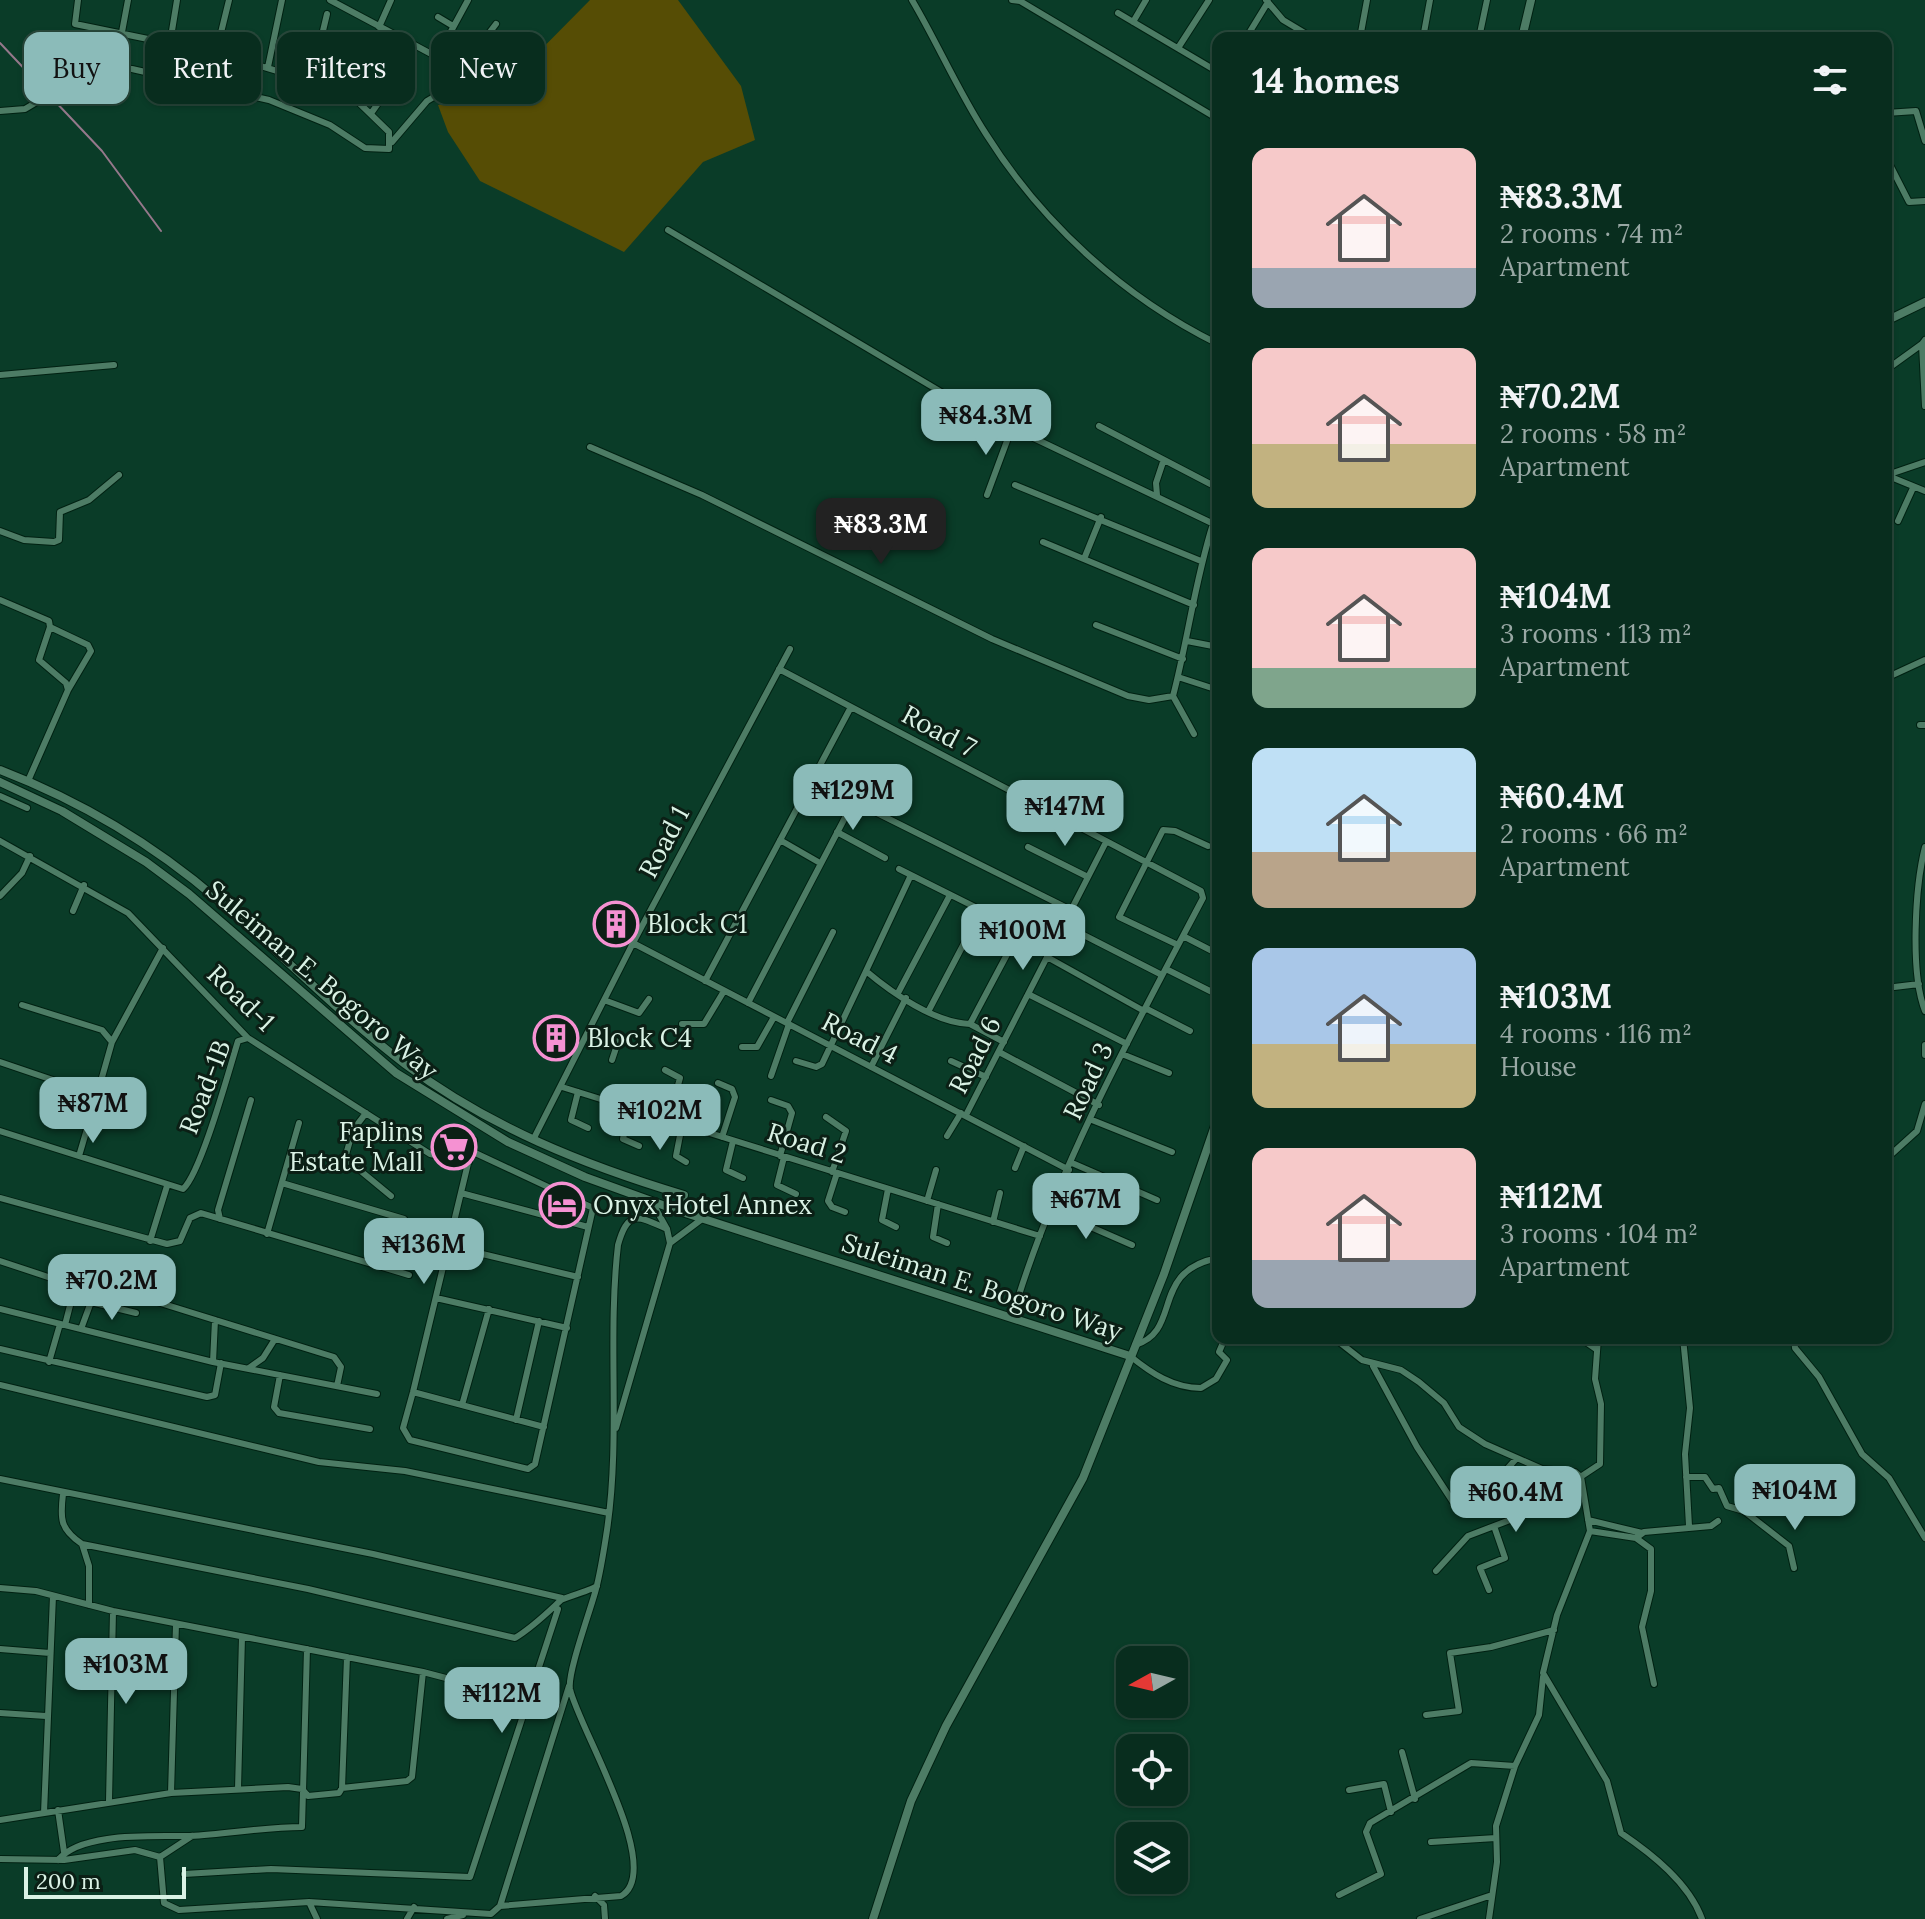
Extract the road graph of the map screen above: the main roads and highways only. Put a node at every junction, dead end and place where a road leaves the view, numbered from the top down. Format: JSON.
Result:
{"nodes":[{"id":1,"x":1531,"y":0,"type":"edge"},
{"id":2,"x":1523,"y":32,"type":"edge"},
{"id":3,"x":1924,"y":306,"type":"edge"},
{"id":4,"x":1892,"y":319,"type":"edge"},
{"id":5,"x":0,"y":770,"type":"edge"},
{"id":6,"x":0,"y":782,"type":"edge"},
{"id":7,"x":1212,"y":1133,"type":"edge"},
{"id":8,"x":679,"y":1211,"type":"junction"},
{"id":9,"x":1130,"y":1356,"type":"junction"},
{"id":10,"x":873,"y":1919,"type":"edge"}],
"edges":[{"from":1,"to":2,"type":"main road"},
{"from":3,"to":4,"type":"main road"},
{"from":5,"to":8,"type":"main road","name":"Suleiman E. Bogoro Way"},
{"from":6,"to":8,"type":"main road","name":"Suleiman E. Bogoro Way"},
{"from":7,"to":9,"type":"main road"},
{"from":8,"to":9,"type":"main road","name":"Suleiman E. Bogoro Way"},
{"from":9,"to":10,"type":"main road"}]}
